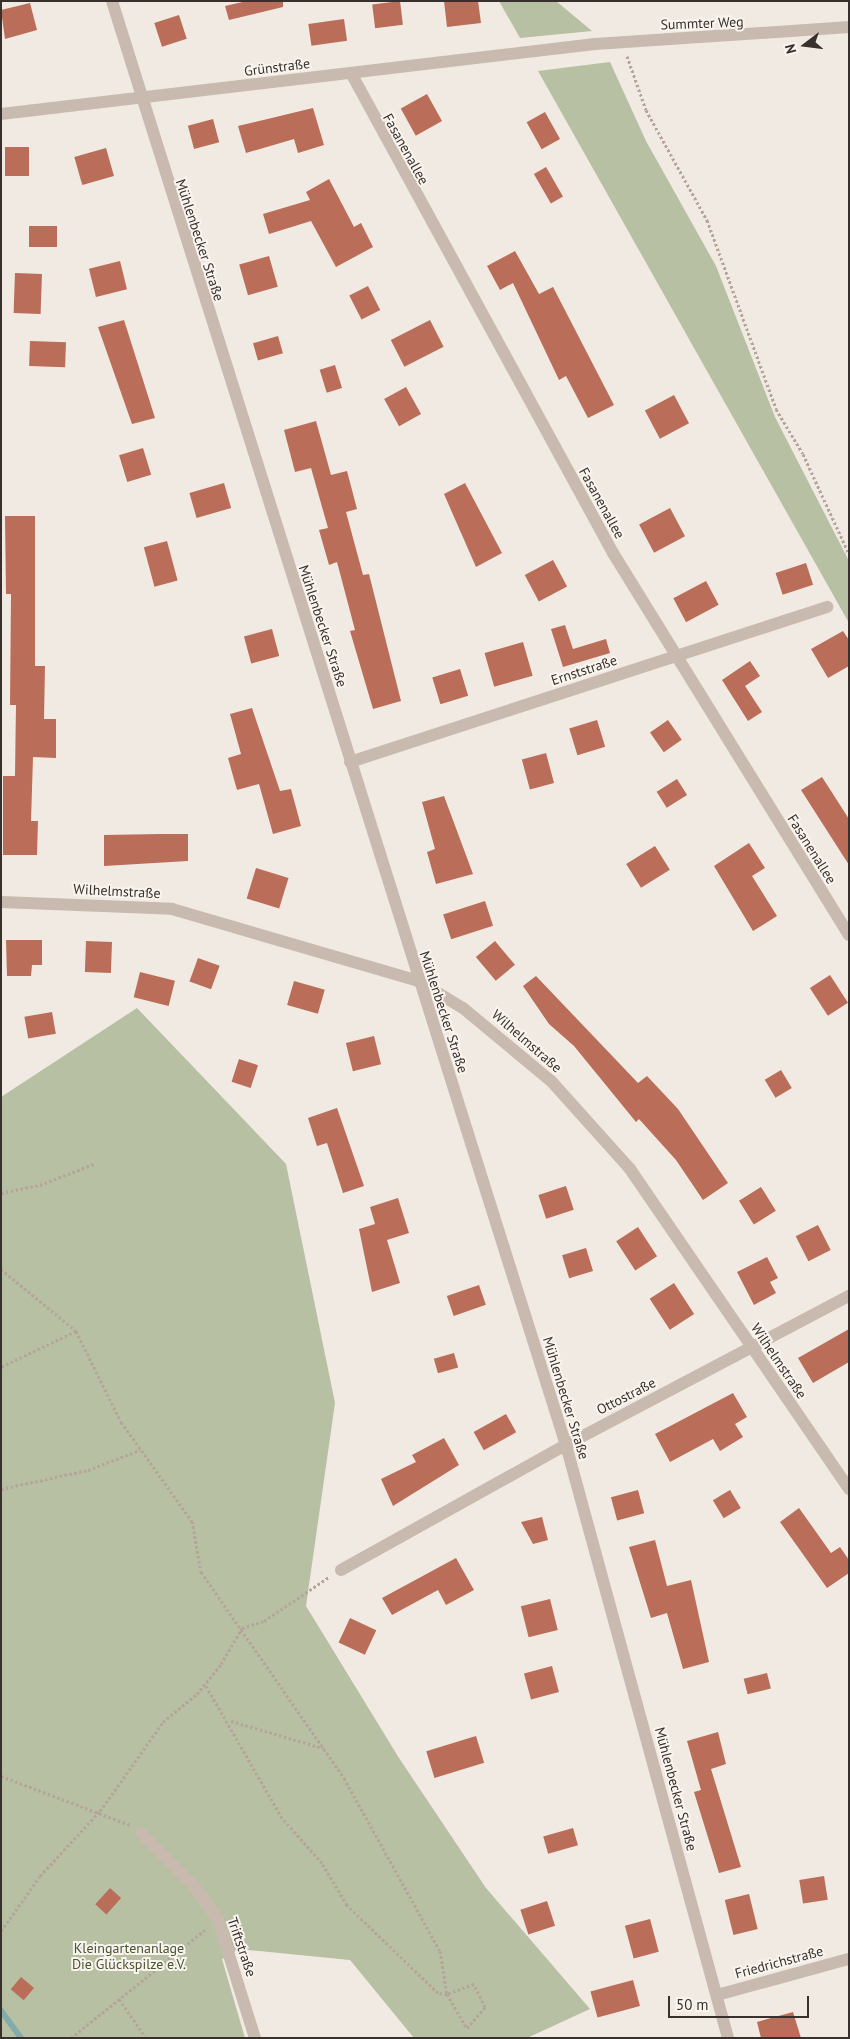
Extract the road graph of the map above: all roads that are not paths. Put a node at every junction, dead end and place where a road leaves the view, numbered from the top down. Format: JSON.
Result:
{"nodes":[{"id":1,"x":112,"y":1,"type":"edge"},
{"id":2,"x":849,"y":28,"type":"edge"},
{"id":3,"x":556,"y":48,"type":"joint"},
{"id":4,"x":351,"y":74,"type":"junction"},
{"id":5,"x":140,"y":99,"type":"junction"},
{"id":6,"x":1,"y":114,"type":"edge"},
{"id":7,"x":827,"y":607,"type":"dead end"},
{"id":8,"x":675,"y":656,"type":"junction"},
{"id":9,"x":350,"y":762,"type":"junction"},
{"id":10,"x":1,"y":902,"type":"edge"},
{"id":11,"x":849,"y":935,"type":"edge"},
{"id":12,"x":418,"y":981,"type":"junction"},
{"id":13,"x":849,"y":1296,"type":"edge"},
{"id":14,"x":752,"y":1348,"type":"junction"},
{"id":15,"x":566,"y":1445,"type":"junction"},
{"id":16,"x":849,"y":1489,"type":"edge"},
{"id":17,"x":336,"y":1573,"type":"road end"},
{"id":18,"x":141,"y":1833,"type":"road end"},
{"id":19,"x":849,"y":1959,"type":"edge"},
{"id":20,"x":717,"y":1994,"type":"junction"},
{"id":21,"x":255,"y":2038,"type":"edge"},
{"id":22,"x":728,"y":2038,"type":"edge"}],
"edges":[{"from":1,"to":5,"type":"street","name":"Mühlenbecker Straße"},
{"from":2,"to":3,"type":"street","name":"Summter Weg"},
{"from":3,"to":4,"type":"street","name":"Grünstraße"},
{"from":4,"to":5,"type":"street","name":"Grünstraße"},
{"from":4,"to":8,"type":"street","name":"Fasanenallee"},
{"from":5,"to":6,"type":"street","name":"Grünstraße"},
{"from":5,"to":9,"type":"street","name":"Mühlenbecker Straße"},
{"from":7,"to":8,"type":"street","name":"Ernststraße"},
{"from":8,"to":9,"type":"street","name":"Ernststraße"},
{"from":8,"to":11,"type":"street","name":"Fasanenallee"},
{"from":9,"to":12,"type":"street","name":"Mühlenbecker Straße"},
{"from":10,"to":12,"type":"street","name":"Wilhelmstraße"},
{"from":12,"to":14,"type":"street","name":"Wilhelmstraße"},
{"from":12,"to":15,"type":"street","name":"Mühlenbecker Straße"},
{"from":13,"to":14,"type":"street","name":"Ottostraße"},
{"from":14,"to":15,"type":"street","name":"Ottostraße"},
{"from":14,"to":16,"type":"street","name":"Wilhelmstraße"},
{"from":15,"to":17,"type":"street","name":"Ottostraße"},
{"from":15,"to":20,"type":"street","name":"Mühlenbecker Straße"},
{"from":18,"to":21,"type":"street","name":"Triftstraße"},
{"from":19,"to":20,"type":"street","name":"Friedrichstraße"},
{"from":20,"to":22,"type":"street","name":"Mühlenbecker Straße"}]}
